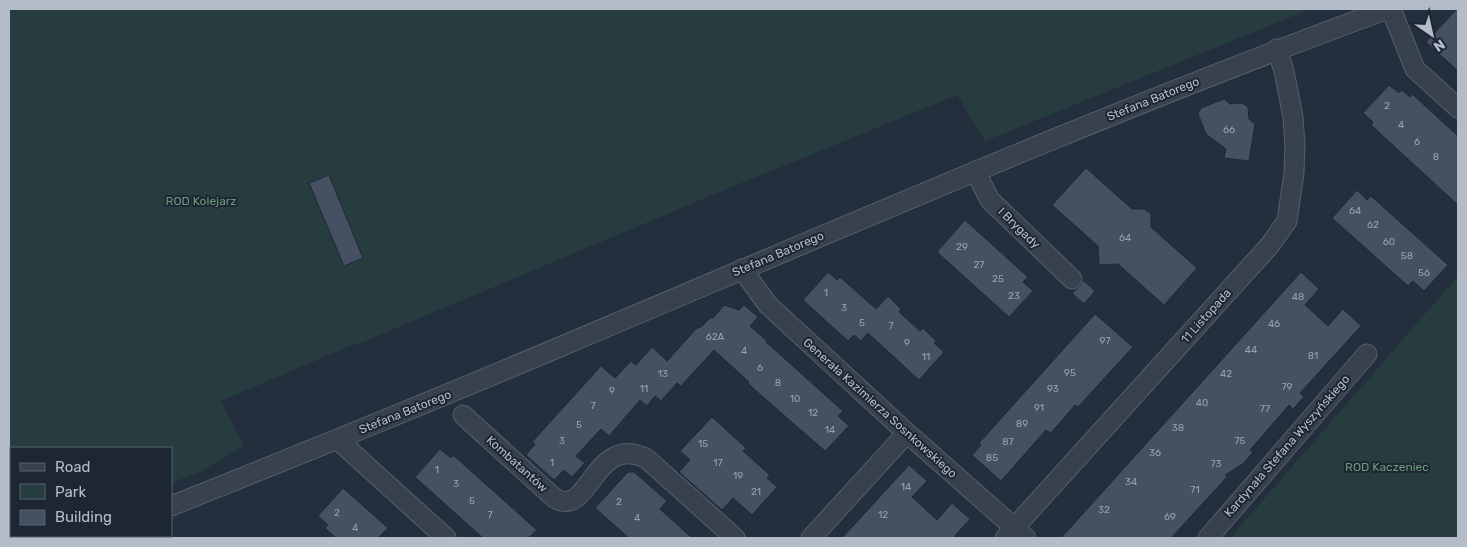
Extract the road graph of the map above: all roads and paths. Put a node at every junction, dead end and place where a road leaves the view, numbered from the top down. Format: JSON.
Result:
{"nodes":[{"id":1,"x":1390,"y":9,"type":"edge"},
{"id":2,"x":1277,"y":49,"type":"junction"},
{"id":3,"x":1458,"y":108,"type":"edge"},
{"id":4,"x":975,"y":171,"type":"junction"},
{"id":5,"x":742,"y":269,"type":"junction"},
{"id":6,"x":1072,"y":279,"type":"dead end"},
{"id":7,"x":1367,"y":354,"type":"dead end"},
{"id":8,"x":463,"y":415,"type":"dead end"},
{"id":9,"x":906,"y":433,"type":"junction"},
{"id":10,"x":338,"y":440,"type":"junction"},
{"id":11,"x":172,"y":506,"type":"edge"},
{"id":12,"x":1015,"y":535,"type":"edge"},
{"id":13,"x":446,"y":538,"type":"edge"},
{"id":14,"x":735,"y":538,"type":"edge"},
{"id":15,"x":811,"y":538,"type":"edge"},
{"id":16,"x":1208,"y":538,"type":"edge"}],
"edges":[{"from":1,"to":2,"type":"street","name":"Stefana Batorego"},
{"from":1,"to":3,"type":"street"},
{"from":2,"to":4,"type":"street","name":"Stefana Batorego"},
{"from":2,"to":12,"type":"street","name":"11 Listopada"},
{"from":4,"to":5,"type":"street","name":"Stefana Batorego"},
{"from":4,"to":6,"type":"street","name":"I Brygady"},
{"from":5,"to":9,"type":"street","name":"Generała Kazimierza Sosnkowskiego"},
{"from":5,"to":10,"type":"street","name":"Stefana Batorego"},
{"from":7,"to":16,"type":"street","name":"Kardynała Stefana Wyszyńskiego"},
{"from":8,"to":14,"type":"street","name":"Kombatantów"},
{"from":9,"to":12,"type":"street","name":"Generała Kazimierza Sosnkowskiego"},
{"from":9,"to":15,"type":"street"},
{"from":10,"to":11,"type":"street","name":"Stefana Batorego"},
{"from":10,"to":13,"type":"street"}]}
